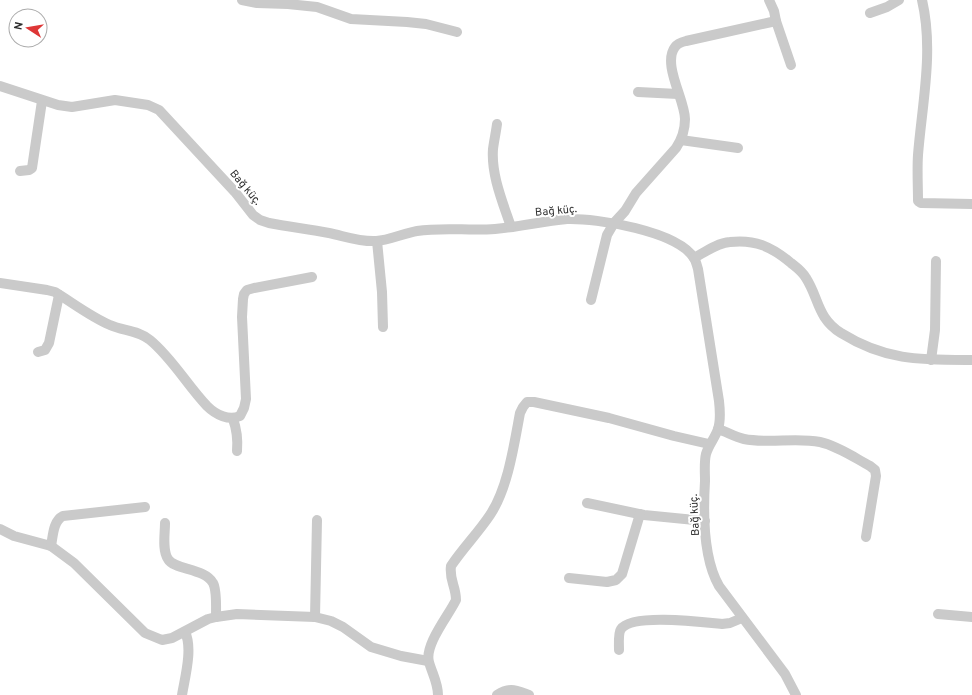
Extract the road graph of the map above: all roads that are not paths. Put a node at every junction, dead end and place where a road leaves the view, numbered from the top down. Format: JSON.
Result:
{"nodes":[{"id":1,"x":242,"y":0,"type":"edge"},
{"id":2,"x":769,"y":0,"type":"edge"},
{"id":3,"x":899,"y":0,"type":"edge"},
{"id":4,"x":922,"y":0,"type":"edge"},
{"id":5,"x":870,"y":13,"type":"dead end"},
{"id":6,"x":776,"y":21,"type":"junction"},
{"id":7,"x":457,"y":32,"type":"dead end"},
{"id":8,"x":791,"y":65,"type":"dead end"},
{"id":9,"x":0,"y":86,"type":"edge"},
{"id":10,"x":638,"y":92,"type":"dead end"},
{"id":11,"x":678,"y":94,"type":"junction"},
{"id":12,"x":42,"y":101,"type":"junction"},
{"id":13,"x":497,"y":124,"type":"dead end"},
{"id":14,"x":681,"y":140,"type":"junction"},
{"id":15,"x":738,"y":148,"type":"dead end"},
{"id":16,"x":20,"y":170,"type":"dead end"},
{"id":17,"x":972,"y":204,"type":"edge"},
{"id":18,"x":614,"y":223,"type":"junction"},
{"id":19,"x":511,"y":227,"type":"junction"},
{"id":20,"x":378,"y":241,"type":"junction"},
{"id":21,"x":694,"y":258,"type":"junction"},
{"id":22,"x":936,"y":261,"type":"dead end"},
{"id":23,"x":312,"y":277,"type":"dead end"},
{"id":24,"x":0,"y":283,"type":"edge"},
{"id":25,"x":59,"y":295,"type":"junction"},
{"id":26,"x":591,"y":300,"type":"dead end"},
{"id":27,"x":383,"y":327,"type":"dead end"},
{"id":28,"x":38,"y":352,"type":"dead end"},
{"id":29,"x":931,"y":360,"type":"junction"},
{"id":30,"x":972,"y":360,"type":"edge"},
{"id":31,"x":233,"y":419,"type":"junction"},
{"id":32,"x":718,"y":429,"type":"junction"},
{"id":33,"x":710,"y":444,"type":"junction"},
{"id":34,"x":237,"y":451,"type":"dead end"},
{"id":35,"x":587,"y":503,"type":"dead end"},
{"id":36,"x":145,"y":507,"type":"dead end"},
{"id":37,"x":640,"y":514,"type":"junction"},
{"id":38,"x":317,"y":520,"type":"dead end"},
{"id":39,"x":705,"y":520,"type":"junction"},
{"id":40,"x":165,"y":523,"type":"dead end"},
{"id":41,"x":0,"y":529,"type":"edge"},
{"id":42,"x":866,"y":537,"type":"dead end"},
{"id":43,"x":51,"y":546,"type":"junction"},
{"id":44,"x":569,"y":578,"type":"dead end"},
{"id":45,"x":938,"y":614,"type":"dead end"},
{"id":46,"x":216,"y":616,"type":"junction"},
{"id":47,"x":972,"y":617,"type":"edge"},
{"id":48,"x":315,"y":618,"type":"junction"},
{"id":49,"x":742,"y":618,"type":"junction"},
{"id":50,"x":185,"y":632,"type":"junction"},
{"id":51,"x":619,"y":650,"type":"dead end"},
{"id":52,"x":428,"y":661,"type":"junction"},
{"id":53,"x":182,"y":695,"type":"edge"},
{"id":54,"x":438,"y":695,"type":"edge"},
{"id":55,"x":497,"y":695,"type":"edge"},
{"id":56,"x":528,"y":695,"type":"edge"},
{"id":57,"x":796,"y":695,"type":"edge"}],
"edges":[{"from":1,"to":7,"type":"street"},
{"from":2,"to":6,"type":"street"},
{"from":3,"to":5,"type":"street"},
{"from":4,"to":17,"type":"street"},
{"from":6,"to":8,"type":"street"},
{"from":6,"to":11,"type":"street"},
{"from":9,"to":12,"type":"street","name":"Bağ küç."},
{"from":10,"to":11,"type":"street"},
{"from":11,"to":14,"type":"street"},
{"from":12,"to":16,"type":"street"},
{"from":12,"to":20,"type":"street","name":"Bağ küç."},
{"from":13,"to":19,"type":"street"},
{"from":14,"to":15,"type":"street"},
{"from":14,"to":18,"type":"street"},
{"from":18,"to":19,"type":"street","name":"Bağ küç."},
{"from":18,"to":21,"type":"street","name":"Bağ küç."},
{"from":18,"to":26,"type":"street"},
{"from":19,"to":20,"type":"street","name":"Bağ küç."},
{"from":20,"to":27,"type":"street"},
{"from":21,"to":29,"type":"street"},
{"from":21,"to":32,"type":"street","name":"Bağ küç."},
{"from":22,"to":29,"type":"street"},
{"from":23,"to":31,"type":"street"},
{"from":24,"to":25,"type":"street"},
{"from":25,"to":28,"type":"street"},
{"from":25,"to":31,"type":"street"},
{"from":29,"to":30,"type":"street"},
{"from":31,"to":34,"type":"street"},
{"from":32,"to":33,"type":"street","name":"Bağ küç."},
{"from":32,"to":42,"type":"street"},
{"from":33,"to":39,"type":"street","name":"Bağ küç."},
{"from":33,"to":52,"type":"street"},
{"from":35,"to":37,"type":"street"},
{"from":36,"to":43,"type":"street"},
{"from":37,"to":39,"type":"street"},
{"from":37,"to":44,"type":"street"},
{"from":38,"to":48,"type":"street"},
{"from":39,"to":49,"type":"street","name":"Bağ küç."},
{"from":40,"to":46,"type":"street"},
{"from":41,"to":43,"type":"street"},
{"from":43,"to":50,"type":"street"},
{"from":45,"to":47,"type":"street"},
{"from":46,"to":48,"type":"street"},
{"from":46,"to":50,"type":"street"},
{"from":48,"to":52,"type":"street"},
{"from":49,"to":51,"type":"street"},
{"from":49,"to":57,"type":"street","name":"Bağ küç."},
{"from":50,"to":53,"type":"street"},
{"from":52,"to":54,"type":"street"},
{"from":55,"to":56,"type":"street"}]}
